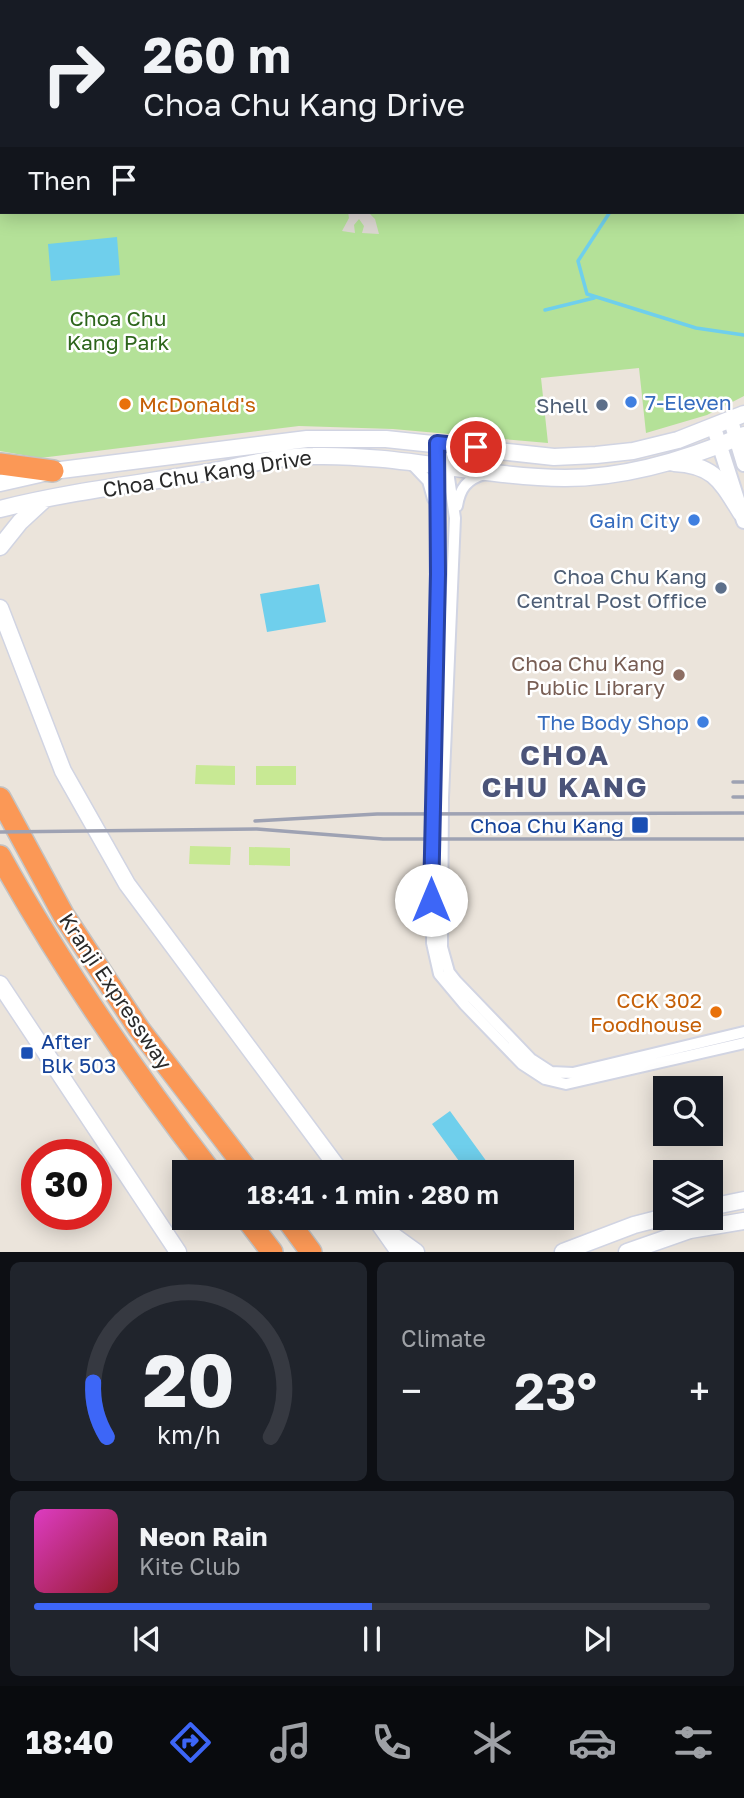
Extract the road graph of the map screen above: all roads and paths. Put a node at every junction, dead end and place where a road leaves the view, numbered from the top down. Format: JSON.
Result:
{"nodes":[{"id":1,"x":737,"y":418,"type":"edge"},
{"id":2,"x":714,"y":428,"type":"junction"},
{"id":3,"x":740,"y":437,"type":"edge"},
{"id":4,"x":444,"y":443,"type":"junction"},
{"id":5,"x":720,"y":446,"type":"junction"},
{"id":6,"x":554,"y":457,"type":"junction"},
{"id":7,"x":408,"y":461,"type":"junction"},
{"id":8,"x":664,"y":463,"type":"junction"},
{"id":9,"x":0,"y":464,"type":"edge"},
{"id":10,"x":744,"y":464,"type":"edge"},
{"id":11,"x":443,"y":465,"type":"junction"},
{"id":12,"x":53,"y":471,"type":"junction"},
{"id":13,"x":498,"y":471,"type":"junction"},
{"id":14,"x":567,"y":478,"type":"junction"},
{"id":15,"x":0,"y":483,"type":"edge"},
{"id":16,"x":47,"y":497,"type":"junction"},
{"id":17,"x":0,"y":509,"type":"edge"},
{"id":18,"x":438,"y":511,"type":"junction"},
{"id":19,"x":743,"y":517,"type":"edge"},
{"id":20,"x":455,"y":518,"type":"junction"},
{"id":21,"x":0,"y":547,"type":"edge"},
{"id":22,"x":0,"y":608,"type":"edge"},
{"id":23,"x":434,"y":686,"type":"junction"},
{"id":24,"x":449,"y":687,"type":"junction"},
{"id":25,"x":0,"y":798,"type":"edge"},
{"id":26,"x":0,"y":856,"type":"edge"},
{"id":27,"x":442,"y":917,"type":"junction"},
{"id":28,"x":432,"y":943,"type":"junction"},
{"id":29,"x":0,"y":984,"type":"edge"},
{"id":30,"x":465,"y":991,"type":"junction"},
{"id":31,"x":465,"y":1005,"type":"junction"},
{"id":32,"x":744,"y":1032,"type":"edge"},
{"id":33,"x":744,"y":1043,"type":"edge"},
{"id":34,"x":563,"y":1073,"type":"junction"},
{"id":35,"x":582,"y":1080,"type":"junction"},
{"id":36,"x":202,"y":1160,"type":"edge"},
{"id":37,"x":240,"y":1160,"type":"edge"},
{"id":38,"x":332,"y":1160,"type":"edge"},
{"id":39,"x":744,"y":1200,"type":"edge"},
{"id":40,"x":723,"y":1204,"type":"edge"},
{"id":41,"x":653,"y":1220,"type":"edge"},
{"id":42,"x":744,"y":1221,"type":"edge"},
{"id":43,"x":255,"y":1230,"type":"edge"},
{"id":44,"x":294,"y":1230,"type":"edge"},
{"id":45,"x":386,"y":1232,"type":"joint"},
{"id":46,"x":178,"y":1252,"type":"edge"},
{"id":47,"x":272,"y":1252,"type":"edge"},
{"id":48,"x":310,"y":1252,"type":"edge"},
{"id":49,"x":399,"y":1252,"type":"edge"},
{"id":50,"x":416,"y":1252,"type":"edge"},
{"id":51,"x":563,"y":1252,"type":"edge"},
{"id":52,"x":627,"y":1252,"type":"edge"}],
"edges":[{"from":1,"to":2,"type":"main road","name":"Choa Chu Kang Drive"},
{"from":1,"to":3,"type":"street"},
{"from":2,"to":5,"type":"street"},
{"from":2,"to":6,"type":"main road","name":"Choa Chu Kang Drive"},
{"from":3,"to":5,"type":"main road","name":"Choa Chu Kang Drive"},
{"from":3,"to":10,"type":"street"},
{"from":4,"to":6,"type":"main road","name":"Choa Chu Kang Drive"},
{"from":4,"to":11,"type":"street"},
{"from":4,"to":12,"type":"main road","name":"Choa Chu Kang Drive"},
{"from":5,"to":8,"type":"main road","name":"Choa Chu Kang Drive"},
{"from":5,"to":19,"type":"street"},
{"from":6,"to":14,"type":"main road"},
{"from":7,"to":11,"type":"main road","name":"Choa Chu Kang Drive"},
{"from":7,"to":16,"type":"main road","name":"Choa Chu Kang Drive"},
{"from":7,"to":18,"type":"street"},
{"from":8,"to":14,"type":"main road","name":"Choa Chu Kang Drive"},
{"from":8,"to":19,"type":"main road"},
{"from":9,"to":12,"type":"highway"},
{"from":11,"to":13,"type":"main road","name":"Choa Chu Kang Drive"},
{"from":11,"to":18,"type":"street"},
{"from":11,"to":20,"type":"street"},
{"from":12,"to":15,"type":"main road","name":"Choa Chu Kang Drive"},
{"from":13,"to":14,"type":"main road","name":"Choa Chu Kang Drive"},
{"from":13,"to":20,"type":"street"},
{"from":16,"to":17,"type":"main road","name":"Choa Chu Kang Drive"},
{"from":16,"to":21,"type":"main road"},
{"from":18,"to":23,"type":"street"},
{"from":20,"to":24,"type":"street"},
{"from":22,"to":38,"type":"main road"},
{"from":23,"to":24,"type":"street"},
{"from":23,"to":28,"type":"street"},
{"from":24,"to":27,"type":"street"},
{"from":25,"to":37,"type":"highway","name":"Kranji Expressway"},
{"from":26,"to":36,"type":"highway","name":"Kranji Expressway"},
{"from":27,"to":28,"type":"street"},
{"from":27,"to":30,"type":"street"},
{"from":28,"to":31,"type":"street"},
{"from":29,"to":46,"type":"main road"},
{"from":30,"to":31,"type":"street"},
{"from":30,"to":34,"type":"street"},
{"from":31,"to":35,"type":"street"},
{"from":32,"to":34,"type":"street"},
{"from":33,"to":35,"type":"street"},
{"from":34,"to":35,"type":"street"},
{"from":39,"to":40,"type":"main road"},
{"from":41,"to":51,"type":"main road"},
{"from":42,"to":52,"type":"main road"},
{"from":43,"to":47,"type":"highway"},
{"from":44,"to":48,"type":"highway"},
{"from":45,"to":49,"type":"main road"},
{"from":45,"to":50,"type":"main road"}]}
